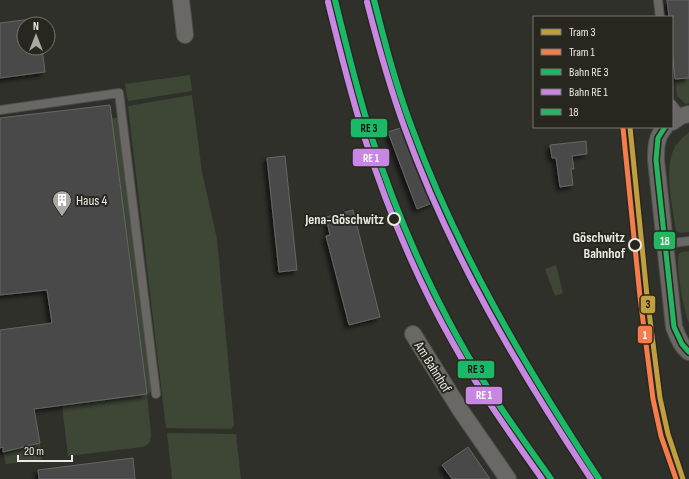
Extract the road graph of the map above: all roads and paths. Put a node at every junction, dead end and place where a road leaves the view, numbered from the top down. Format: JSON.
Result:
{"nodes":[{"id":1,"x":181,"y":0,"type":"edge"},
{"id":2,"x":658,"y":0,"type":"edge"},
{"id":3,"x":660,"y":16,"type":"edge"},
{"id":4,"x":185,"y":35,"type":"dead end"},
{"id":5,"x":0,"y":110,"type":"edge"},
{"id":6,"x":665,"y":128,"type":"edge"},
{"id":7,"x":689,"y":241,"type":"edge"},
{"id":8,"x":665,"y":244,"type":"junction"},
{"id":9,"x":413,"y":334,"type":"dead end"},
{"id":10,"x":689,"y":352,"type":"edge"},
{"id":11,"x":156,"y":394,"type":"dead end"},
{"id":12,"x":508,"y":479,"type":"edge"}],
"edges":[{"from":1,"to":4,"type":"street"},
{"from":2,"to":3,"type":"lane"},
{"from":5,"to":11,"type":"lane"},
{"from":6,"to":8,"type":"street"},
{"from":7,"to":8,"type":"lane"},
{"from":8,"to":10,"type":"street"},
{"from":9,"to":12,"type":"street","name":"Am Bahnhof"}]}
